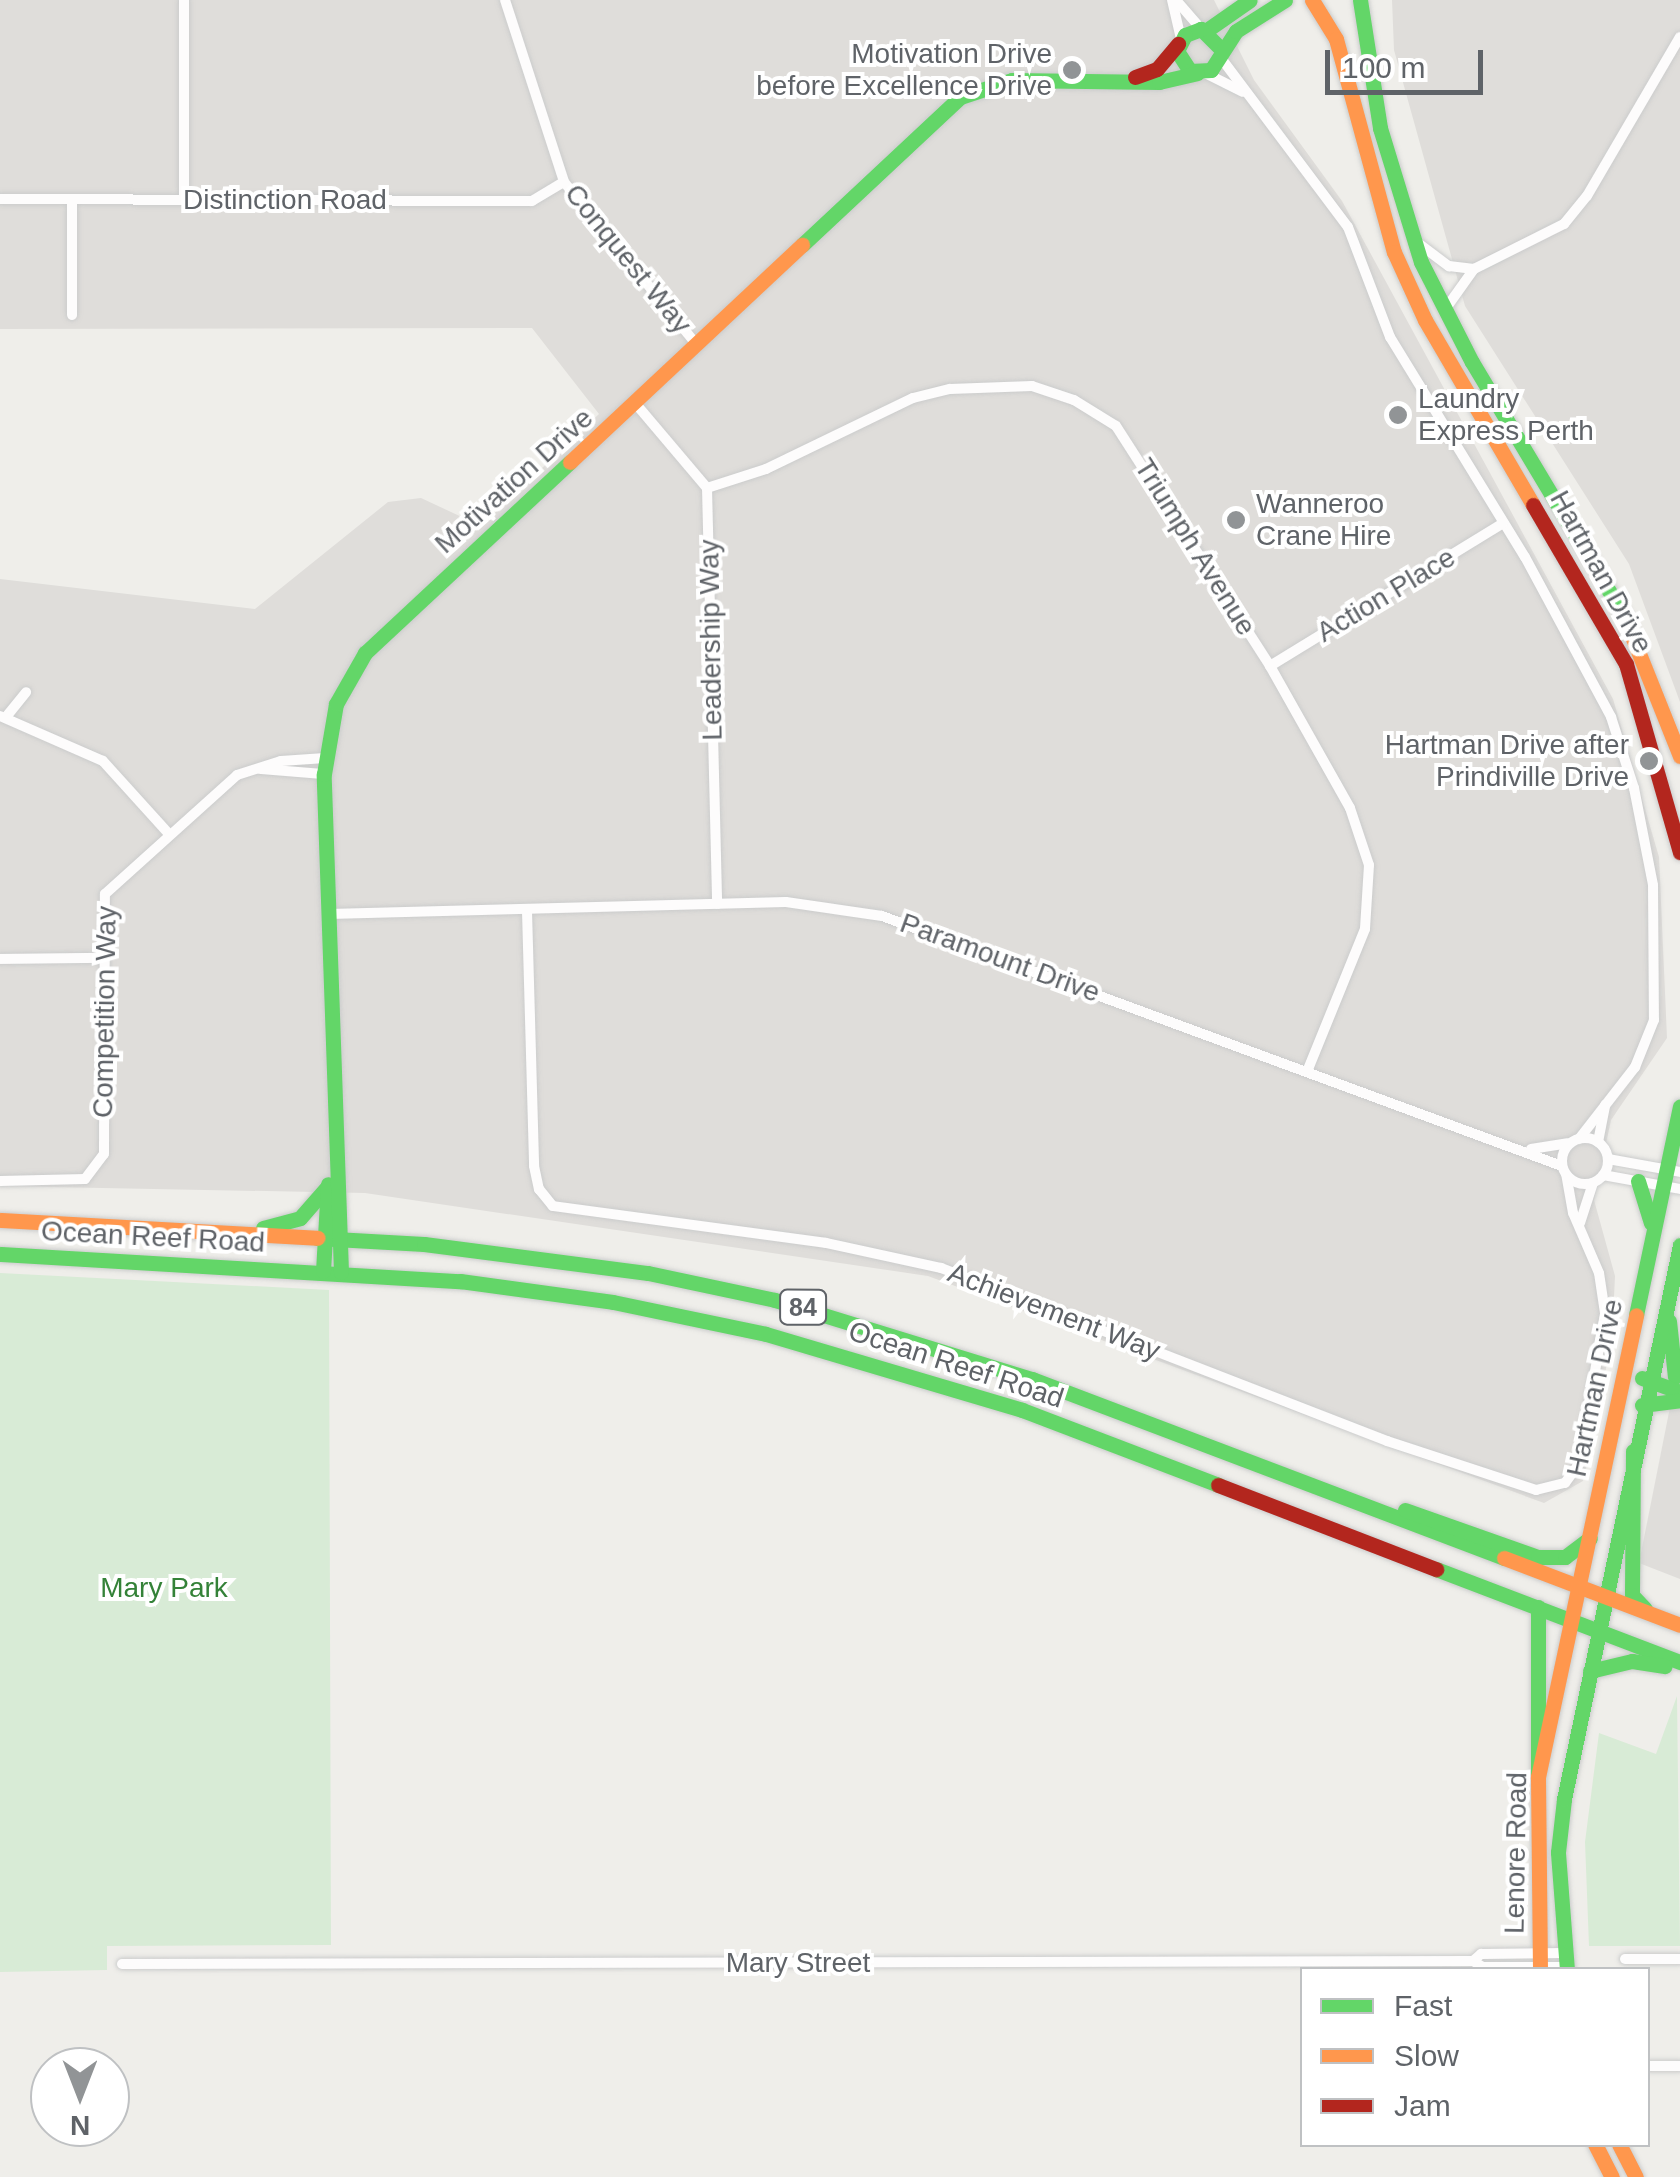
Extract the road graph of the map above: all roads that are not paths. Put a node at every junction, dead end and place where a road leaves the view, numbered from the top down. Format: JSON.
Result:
{"nodes":[{"id":1,"x":184,"y":0,"type":"edge"},
{"id":2,"x":505,"y":0,"type":"edge"},
{"id":3,"x":1174,"y":0,"type":"edge"},
{"id":4,"x":1250,"y":0,"type":"edge"},
{"id":5,"x":1285,"y":0,"type":"edge"},
{"id":6,"x":1312,"y":0,"type":"edge"},
{"id":7,"x":1360,"y":0,"type":"edge"},
{"id":8,"x":1204,"y":30,"type":"junction"},
{"id":9,"x":1680,"y":37,"type":"edge"},
{"id":10,"x":1180,"y":42,"type":"junction"},
{"id":11,"x":1222,"y":54,"type":"junction"},
{"id":12,"x":1200,"y":73,"type":"junction"},
{"id":13,"x":1122,"y":81,"type":"junction"},
{"id":14,"x":1252,"y":98,"type":"junction"},
{"id":15,"x":564,"y":182,"type":"junction"},
{"id":16,"x":0,"y":199,"type":"edge"},
{"id":17,"x":184,"y":199,"type":"junction"},
{"id":18,"x":72,"y":200,"type":"junction"},
{"id":19,"x":1412,"y":238,"type":"junction"},
{"id":20,"x":1474,"y":269,"type":"junction"},
{"id":21,"x":1444,"y":311,"type":"junction"},
{"id":22,"x":72,"y":316,"type":"dead end"},
{"id":23,"x":697,"y":346,"type":"junction"},
{"id":24,"x":636,"y":404,"type":"junction"},
{"id":25,"x":708,"y":488,"type":"junction"},
{"id":26,"x":1502,"y":524,"type":"junction"},
{"id":27,"x":1270,"y":666,"type":"junction"},
{"id":28,"x":26,"y":692,"type":"dead end"},
{"id":29,"x":3,"y":717,"type":"edge"},
{"id":30,"x":1680,"y":756,"type":"edge"},
{"id":31,"x":324,"y":766,"type":"junction"},
{"id":32,"x":168,"y":834,"type":"junction"},
{"id":33,"x":1680,"y":852,"type":"edge"},
{"id":34,"x":717,"y":904,"type":"junction"},
{"id":35,"x":527,"y":911,"type":"junction"},
{"id":36,"x":329,"y":914,"type":"junction"},
{"id":37,"x":0,"y":958,"type":"edge"},
{"id":38,"x":103,"y":958,"type":"junction"},
{"id":39,"x":1307,"y":1072,"type":"junction"},
{"id":40,"x":1605,"y":1104,"type":"junction"},
{"id":41,"x":1680,"y":1107,"type":"edge"},
{"id":42,"x":1575,"y":1140,"type":"junction"},
{"id":43,"x":1598,"y":1142,"type":"junction"},
{"id":44,"x":1525,"y":1150,"type":"junction"},
{"id":45,"x":1608,"y":1159,"type":"junction"},
{"id":46,"x":333,"y":1171,"type":"junction"},
{"id":47,"x":1564,"y":1171,"type":"junction"},
{"id":48,"x":1598,"y":1178,"type":"junction"},
{"id":49,"x":1673,"y":1179,"type":"edge"},
{"id":50,"x":0,"y":1181,"type":"edge"},
{"id":51,"x":1638,"y":1182,"type":"junction"},
{"id":52,"x":327,"y":1188,"type":"junction"},
{"id":53,"x":0,"y":1220,"type":"edge"},
{"id":54,"x":1580,"y":1224,"type":"junction"},
{"id":55,"x":233,"y":1232,"type":"junction"},
{"id":56,"x":1652,"y":1237,"type":"junction"},
{"id":57,"x":335,"y":1238,"type":"junction"},
{"id":58,"x":1680,"y":1245,"type":"edge"},
{"id":59,"x":0,"y":1254,"type":"edge"},
{"id":60,"x":323,"y":1271,"type":"junction"},
{"id":61,"x":341,"y":1272,"type":"junction"},
{"id":62,"x":1668,"y":1302,"type":"junction"},
{"id":63,"x":1625,"y":1367,"type":"junction"},
{"id":64,"x":1649,"y":1374,"type":"junction"},
{"id":65,"x":1678,"y":1383,"type":"edge"},
{"id":66,"x":1680,"y":1400,"type":"edge"},
{"id":67,"x":1642,"y":1405,"type":"junction"},
{"id":68,"x":1633,"y":1450,"type":"junction"},
{"id":69,"x":1346,"y":1497,"type":"junction"},
{"id":70,"x":1590,"y":1538,"type":"junction"},
{"id":71,"x":1578,"y":1588,"type":"junction"},
{"id":72,"x":1604,"y":1597,"type":"junction"},
{"id":73,"x":1538,"y":1607,"type":"junction"},
{"id":74,"x":1650,"y":1613,"type":"junction"},
{"id":75,"x":1572,"y":1621,"type":"junction"},
{"id":76,"x":1680,"y":1625,"type":"edge"},
{"id":77,"x":1598,"y":1631,"type":"junction"},
{"id":78,"x":1680,"y":1666,"type":"edge"},
{"id":79,"x":1590,"y":1671,"type":"junction"},
{"id":80,"x":1538,"y":1777,"type":"junction"},
{"id":81,"x":1624,"y":1959,"type":"dead end"},
{"id":82,"x":1680,"y":1959,"type":"edge"},
{"id":83,"x":1566,"y":1963,"type":"edge"},
{"id":84,"x":122,"y":1964,"type":"dead end"},
{"id":85,"x":1540,"y":1964,"type":"edge"},
{"id":86,"x":1650,"y":2066,"type":"edge"},
{"id":87,"x":1680,"y":2066,"type":"edge"},
{"id":88,"x":1597,"y":2147,"type":"edge"},
{"id":89,"x":1621,"y":2147,"type":"edge"},
{"id":90,"x":1612,"y":2177,"type":"edge"},
{"id":91,"x":1636,"y":2177,"type":"edge"}],
"edges":[{"from":1,"to":17,"type":"street"},
{"from":2,"to":15,"type":"street","name":"Conquest Way"},
{"from":3,"to":8,"type":"street"},
{"from":3,"to":10,"type":"street"},
{"from":4,"to":8,"type":"main road"},
{"from":5,"to":11,"type":"main road"},
{"from":6,"to":33,"type":"main road","name":"Hartman Drive"},
{"from":7,"to":19,"type":"main road","name":"Hartman Drive"},
{"from":8,"to":10,"type":"main road","name":"Motivation Drive"},
{"from":8,"to":11,"type":"main road"},
{"from":9,"to":20,"type":"street"},
{"from":10,"to":12,"type":"main road"},
{"from":10,"to":13,"type":"main road","name":"Motivation Drive"},
{"from":11,"to":12,"type":"main road"},
{"from":11,"to":14,"type":"street"},
{"from":12,"to":13,"type":"main road","name":"Motivation Drive"},
{"from":12,"to":14,"type":"street"},
{"from":13,"to":23,"type":"main road","name":"Motivation Drive"},
{"from":14,"to":26,"type":"street"},
{"from":15,"to":17,"type":"street","name":"Distinction Road"},
{"from":15,"to":23,"type":"street","name":"Conquest Way"},
{"from":16,"to":18,"type":"street","name":"Distinction Road"},
{"from":17,"to":18,"type":"street","name":"Distinction Road"},
{"from":18,"to":22,"type":"street"},
{"from":19,"to":20,"type":"street"},
{"from":19,"to":21,"type":"main road","name":"Hartman Drive"},
{"from":20,"to":21,"type":"street"},
{"from":21,"to":30,"type":"main road","name":"Hartman Drive"},
{"from":23,"to":24,"type":"main road","name":"Motivation Drive"},
{"from":24,"to":25,"type":"street"},
{"from":24,"to":31,"type":"main road","name":"Motivation Drive"},
{"from":25,"to":27,"type":"street","name":"Triumph Avenue"},
{"from":25,"to":34,"type":"street","name":"Leadership Way"},
{"from":26,"to":27,"type":"street","name":"Action Place"},
{"from":26,"to":40,"type":"street"},
{"from":27,"to":39,"type":"street","name":"Triumph Avenue"},
{"from":28,"to":29,"type":"street"},
{"from":29,"to":32,"type":"street"},
{"from":31,"to":32,"type":"street","name":"Competition Way"},
{"from":31,"to":36,"type":"main road","name":"Motivation Drive"},
{"from":32,"to":38,"type":"street","name":"Competition Way"},
{"from":34,"to":35,"type":"street","name":"Paramount Drive"},
{"from":34,"to":39,"type":"street","name":"Paramount Drive"},
{"from":35,"to":36,"type":"street","name":"Paramount Drive"},
{"from":35,"to":54,"type":"street","name":"Achievement Way"},
{"from":36,"to":46,"type":"main road","name":"Motivation Drive"},
{"from":37,"to":38,"type":"street"},
{"from":38,"to":50,"type":"street","name":"Competition Way"},
{"from":39,"to":44,"type":"street","name":"Paramount Drive"},
{"from":40,"to":42,"type":"street"},
{"from":40,"to":43,"type":"street"},
{"from":41,"to":49,"type":"main road","name":"Hartman Drive"},
{"from":42,"to":43,"type":"street"},
{"from":42,"to":44,"type":"street","name":"Paramount Drive"},
{"from":42,"to":47,"type":"street"},
{"from":43,"to":45,"type":"street"},
{"from":44,"to":47,"type":"street","name":"Paramount Drive"},
{"from":45,"to":48,"type":"street"},
{"from":45,"to":49,"type":"street"},
{"from":46,"to":52,"type":"main road","name":"Motivation Drive"},
{"from":46,"to":57,"type":"main road","name":"Motivation Drive"},
{"from":47,"to":48,"type":"street","name":"Paramount Drive"},
{"from":47,"to":54,"type":"street","name":"Achievement Way"},
{"from":48,"to":51,"type":"street"},
{"from":48,"to":54,"type":"street"},
{"from":49,"to":51,"type":"street"},
{"from":49,"to":56,"type":"main road","name":"Hartman Drive"},
{"from":51,"to":56,"type":"main road"},
{"from":52,"to":55,"type":"main road"},
{"from":52,"to":57,"type":"main road","name":"Motivation Drive"},
{"from":53,"to":55,"type":"main road","name":"Ocean Reef Road","number":"84"},
{"from":55,"to":57,"type":"main road","name":"Ocean Reef Road","number":"84"},
{"from":56,"to":63,"type":"main road","name":"Hartman Drive"},
{"from":57,"to":60,"type":"main road","name":"Motivation Drive"},
{"from":57,"to":61,"type":"main road","name":"Motivation Drive"},
{"from":57,"to":69,"type":"main road","name":"Ocean Reef Road","number":"84"},
{"from":58,"to":62,"type":"main road","name":"Hartman Drive"},
{"from":59,"to":60,"type":"main road","name":"Ocean Reef Road","number":"84"},
{"from":60,"to":61,"type":"main road","name":"Ocean Reef Road","number":"84"},
{"from":61,"to":73,"type":"main road","name":"Ocean Reef Road","number":"84"},
{"from":62,"to":64,"type":"main road","name":"Hartman Drive"},
{"from":62,"to":65,"type":"main road"},
{"from":63,"to":64,"type":"main road"},
{"from":63,"to":70,"type":"main road","name":"Hartman Drive"},
{"from":64,"to":65,"type":"main road"},
{"from":64,"to":67,"type":"main road","name":"Hartman Drive"},
{"from":66,"to":67,"type":"main road"},
{"from":67,"to":68,"type":"main road","name":"Hartman Drive"},
{"from":68,"to":72,"type":"main road","name":"Hartman Drive"},
{"from":68,"to":74,"type":"main road"},
{"from":69,"to":70,"type":"main road"},
{"from":69,"to":71,"type":"main road","name":"Ocean Reef Road","number":"84"},
{"from":70,"to":71,"type":"main road","name":"Hartman Drive"},
{"from":71,"to":72,"type":"main road","name":"Ocean Reef Road","number":"84"},
{"from":71,"to":75,"type":"main road","name":"Hartman Drive"},
{"from":72,"to":74,"type":"main road","name":"Ocean Reef Road","number":"84"},
{"from":72,"to":77,"type":"main road","name":"Hartman Drive"},
{"from":73,"to":75,"type":"main road","name":"Ocean Reef Road","number":"84"},
{"from":73,"to":80,"type":"main road"},
{"from":74,"to":76,"type":"main road","name":"Ocean Reef Road","number":"84"},
{"from":75,"to":77,"type":"main road","name":"Ocean Reef Road","number":"84"},
{"from":75,"to":80,"type":"main road","name":"Lenore Road"},
{"from":77,"to":78,"type":"main road","name":"Ocean Reef Road","number":"84"},
{"from":77,"to":79,"type":"main road","name":"Lenore Road"},
{"from":78,"to":79,"type":"main road"},
{"from":79,"to":83,"type":"main road","name":"Lenore Road"},
{"from":80,"to":85,"type":"main road","name":"Lenore Road"},
{"from":81,"to":82,"type":"street"},
{"from":83,"to":85,"type":"street","name":"Mary Street"},
{"from":84,"to":85,"type":"street","name":"Mary Street"},
{"from":86,"to":87,"type":"street"},
{"from":88,"to":90,"type":"main road"},
{"from":89,"to":91,"type":"main road"}]}
